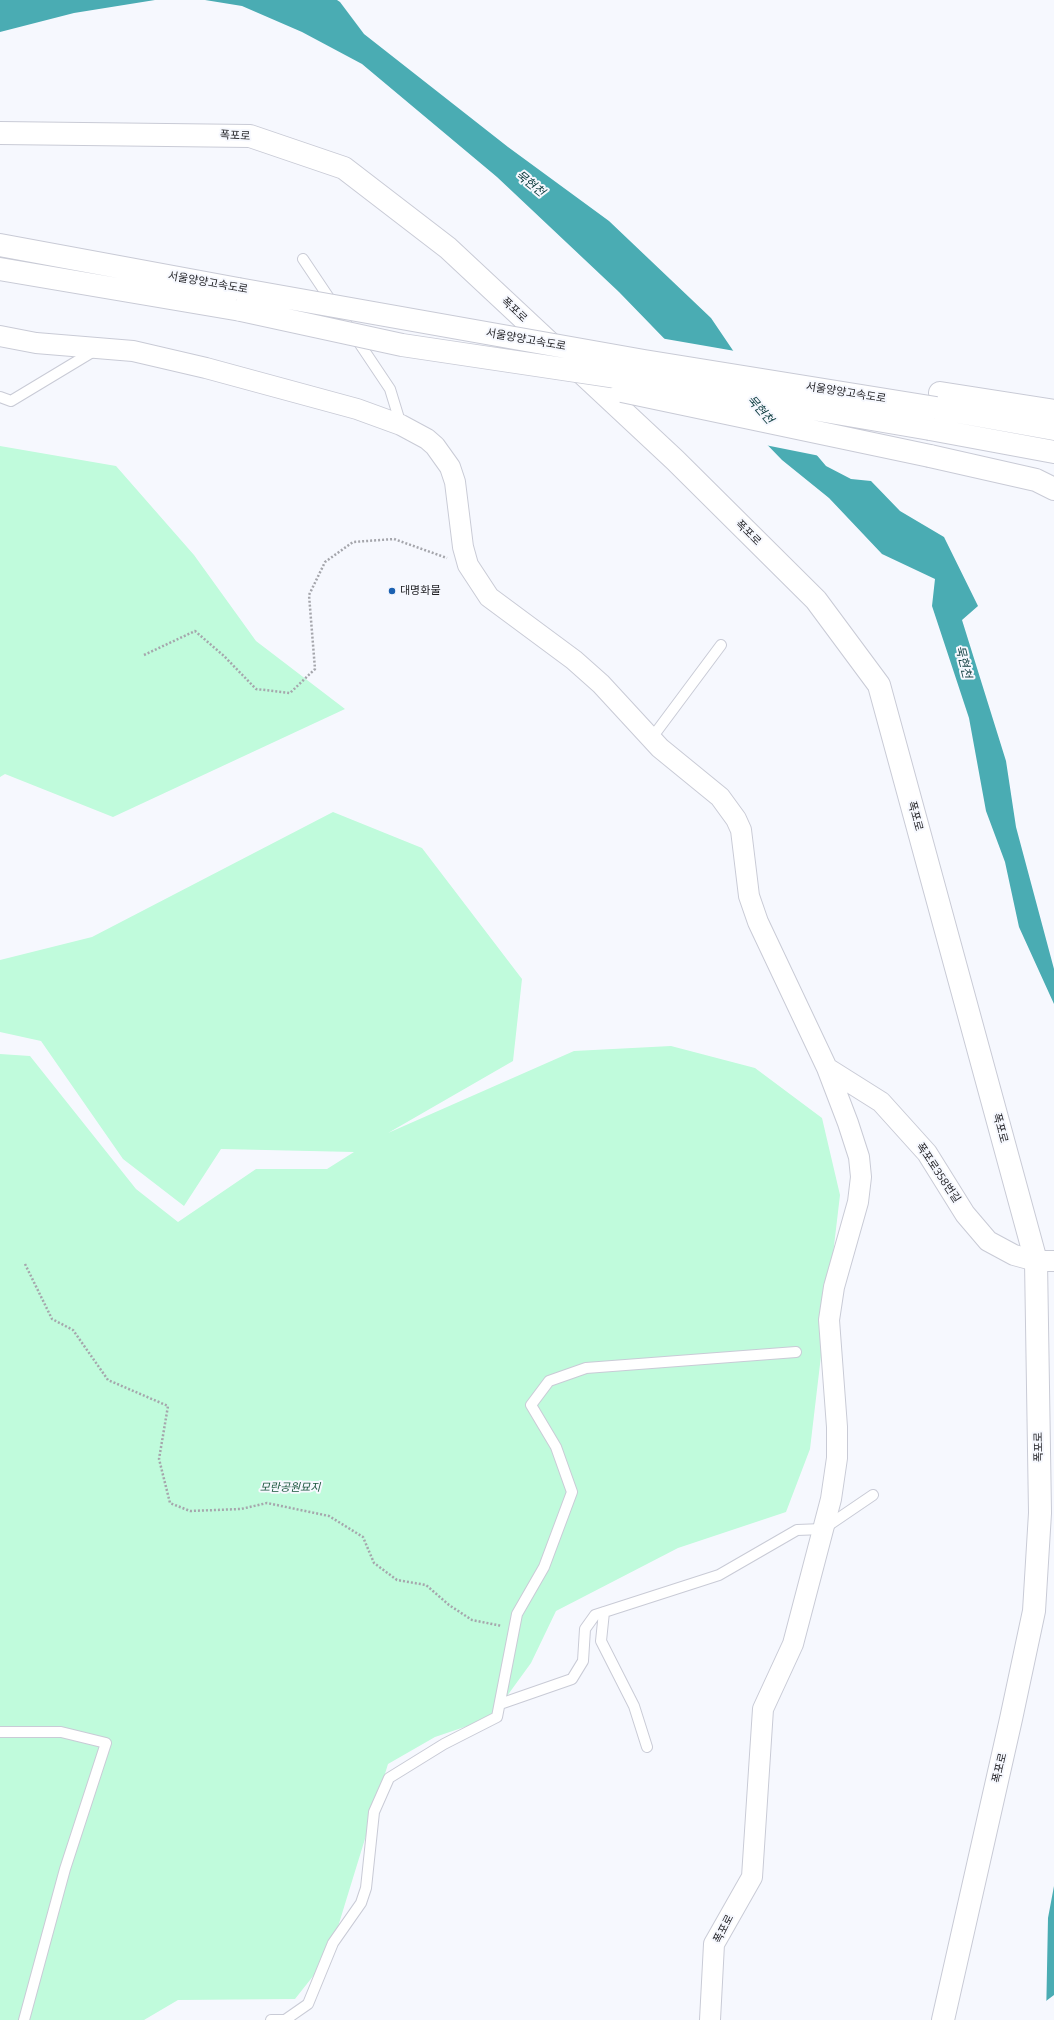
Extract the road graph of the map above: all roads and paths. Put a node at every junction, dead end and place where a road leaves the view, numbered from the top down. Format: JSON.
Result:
{"nodes":[{"id":1,"x":0,"y":133,"type":"edge"},
{"id":2,"x":0,"y":245,"type":"edge"},
{"id":3,"x":303,"y":259,"type":"dead end"},
{"id":4,"x":0,"y":269,"type":"edge"},
{"id":5,"x":0,"y":336,"type":"edge"},
{"id":6,"x":402,"y":345,"type":"junction"},
{"id":7,"x":99,"y":348,"type":"junction"},
{"id":8,"x":0,"y":397,"type":"edge"},
{"id":9,"x":938,"y":400,"type":"junction"},
{"id":10,"x":1054,"y":411,"type":"edge"},
{"id":11,"x":401,"y":425,"type":"junction"},
{"id":12,"x":1054,"y":429,"type":"edge"},
{"id":13,"x":1054,"y":452,"type":"edge"},
{"id":14,"x":1054,"y":489,"type":"edge"},
{"id":15,"x":468,"y":565,"type":"junction"},
{"id":16,"x":722,"y":645,"type":"dead end"},
{"id":17,"x":144,"y":655,"type":"dead end"},
{"id":18,"x":651,"y":739,"type":"junction"},
{"id":19,"x":827,"y":1068,"type":"junction"},
{"id":20,"x":1045,"y":1261,"type":"edge"},
{"id":21,"x":25,"y":1264,"type":"dead end"},
{"id":22,"x":796,"y":1352,"type":"dead end"},
{"id":23,"x":873,"y":1495,"type":"dead end"},
{"id":24,"x":823,"y":1529,"type":"junction"},
{"id":25,"x":604,"y":1612,"type":"junction"},
{"id":26,"x":514,"y":1629,"type":"junction"},
{"id":27,"x":500,"y":1704,"type":"junction"},
{"id":28,"x":0,"y":1732,"type":"edge"},
{"id":29,"x":647,"y":1747,"type":"dead end"},
{"id":30,"x":24,"y":2020,"type":"edge"},
{"id":31,"x":271,"y":2020,"type":"edge"},
{"id":32,"x":710,"y":2020,"type":"edge"},
{"id":33,"x":943,"y":2020,"type":"edge"}],
"edges":[{"from":1,"to":20,"type":"main road","name":"폭포로"},
{"from":2,"to":9,"type":"main road","name":"서울양양고속도로","bridge":true},
{"from":3,"to":11,"type":"lane"},
{"from":4,"to":6,"type":"main road","name":"서울양양고속도로","bridge":true},
{"from":5,"to":7,"type":"street","name":"폭포로"},
{"from":6,"to":13,"type":"main road","name":"서울양양고속도로","bridge":true},
{"from":6,"to":14,"type":"main road","bridge":true},
{"from":7,"to":8,"type":"lane"},
{"from":7,"to":11,"type":"street","name":"폭포로"},
{"from":9,"to":10,"type":"main road"},
{"from":9,"to":12,"type":"main road","name":"서울양양고속도로"},
{"from":11,"to":15,"type":"street","name":"폭포로"},
{"from":15,"to":17,"type":"path"},
{"from":15,"to":18,"type":"street","name":"폭포로"},
{"from":16,"to":18,"type":"lane"},
{"from":18,"to":19,"type":"street","name":"폭포로"},
{"from":19,"to":20,"type":"street","name":"폭포로358번길"},
{"from":19,"to":24,"type":"street","name":"폭포로"},
{"from":20,"to":33,"type":"main road","name":"폭포로"},
{"from":21,"to":26,"type":"path"},
{"from":22,"to":26,"type":"lane"},
{"from":23,"to":24,"type":"lane"},
{"from":24,"to":25,"type":"lane"},
{"from":24,"to":32,"type":"street","name":"폭포로"},
{"from":25,"to":27,"type":"lane"},
{"from":25,"to":29,"type":"lane"},
{"from":26,"to":27,"type":"lane"},
{"from":27,"to":31,"type":"lane"},
{"from":28,"to":30,"type":"lane"}]}
